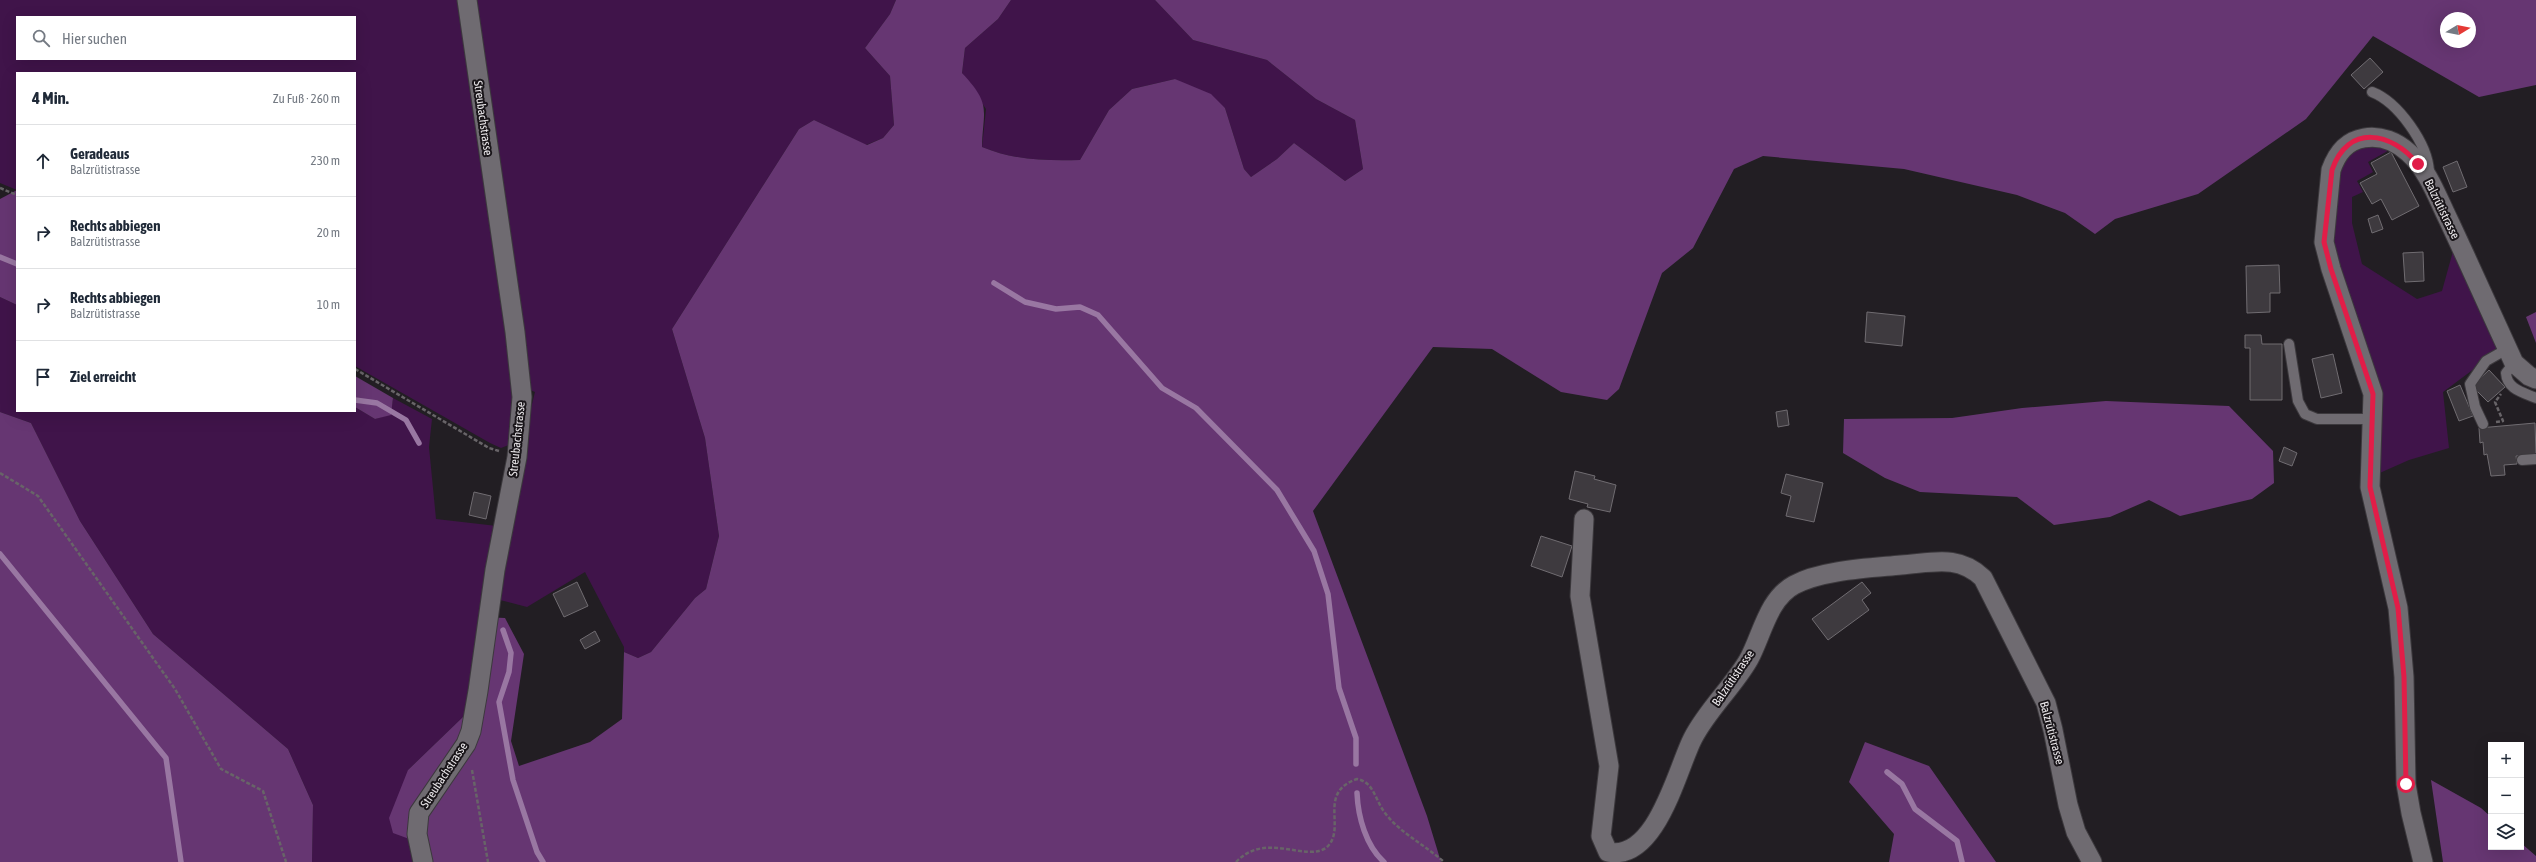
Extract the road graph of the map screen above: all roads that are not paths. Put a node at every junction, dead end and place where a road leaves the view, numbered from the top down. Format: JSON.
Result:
{"nodes":[{"id":1,"x":467,"y":0,"type":"edge"},
{"id":2,"x":2372,"y":92,"type":"dead end"},
{"id":3,"x":2426,"y":177,"type":"junction"},
{"id":4,"x":2289,"y":344,"type":"dead end"},
{"id":5,"x":2511,"y":356,"type":"junction"},
{"id":6,"x":2536,"y":379,"type":"edge"},
{"id":7,"x":2536,"y":398,"type":"edge"},
{"id":8,"x":2373,"y":419,"type":"junction"},
{"id":9,"x":2483,"y":424,"type":"dead end"},
{"id":10,"x":2536,"y":459,"type":"edge"},
{"id":11,"x":2522,"y":460,"type":"dead end"},
{"id":12,"x":1584,"y":519,"type":"dead end"},
{"id":13,"x":423,"y":862,"type":"edge"},
{"id":14,"x":2092,"y":862,"type":"edge"},
{"id":15,"x":2424,"y":862,"type":"edge"}],
"edges":[{"from":1,"to":13,"type":"street","name":"Streubachstrasse"},
{"from":2,"to":3,"type":"lane"},
{"from":3,"to":5,"type":"street","name":"Balzrütistrasse"},
{"from":3,"to":8,"type":"street","name":"Balzrütistrasse"},
{"from":4,"to":8,"type":"lane"},
{"from":5,"to":6,"type":"street","name":"Balzrütistrasse"},
{"from":5,"to":7,"type":"lane"},
{"from":5,"to":9,"type":"lane"},
{"from":8,"to":15,"type":"street","name":"Balzrütistrasse"},
{"from":10,"to":11,"type":"lane"},
{"from":12,"to":14,"type":"street","name":"Balzrütistrasse"}]}
